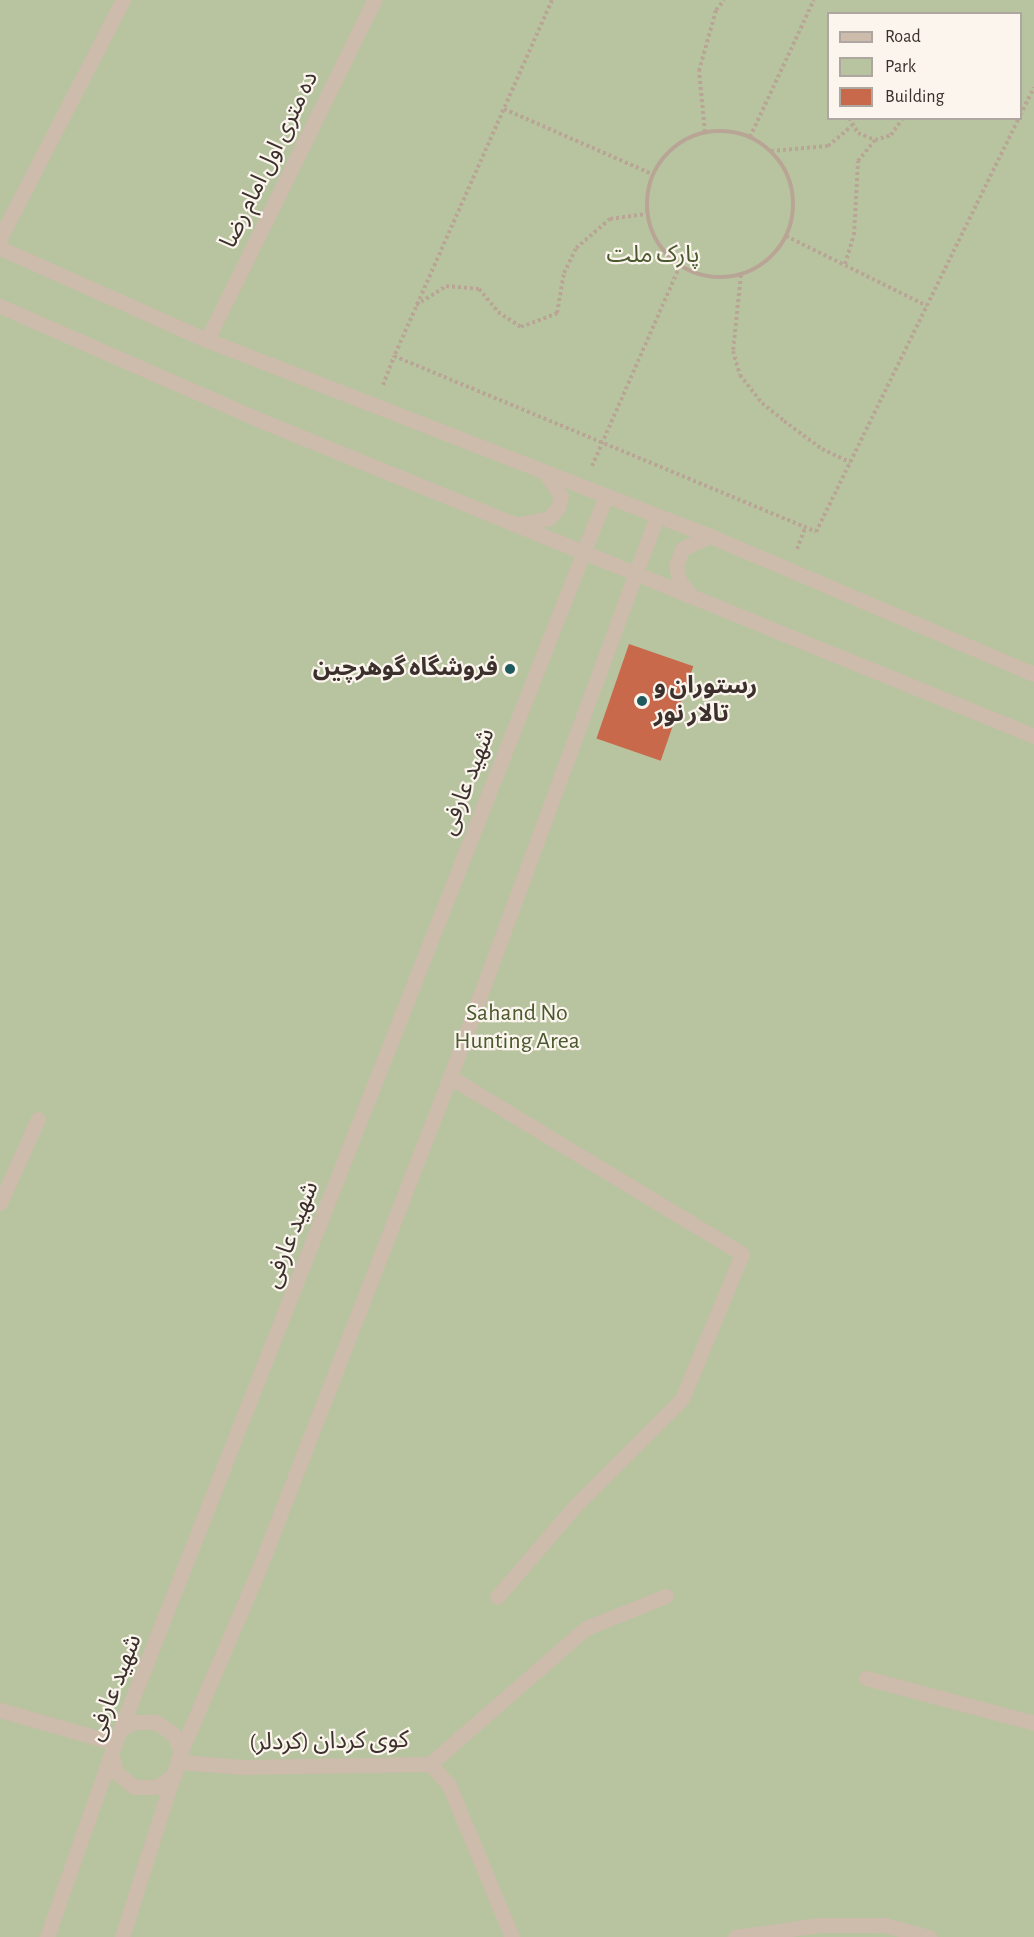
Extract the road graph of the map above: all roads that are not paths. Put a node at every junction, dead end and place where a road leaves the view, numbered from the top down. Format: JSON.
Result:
{"nodes":[{"id":1,"x":123,"y":0,"type":"edge"},
{"id":2,"x":374,"y":0,"type":"edge"},
{"id":3,"x":0,"y":238,"type":"edge"},
{"id":4,"x":0,"y":248,"type":"edge"},
{"id":5,"x":0,"y":306,"type":"edge"},
{"id":6,"x":207,"y":340,"type":"junction"},
{"id":7,"x":543,"y":470,"type":"junction"},
{"id":8,"x":606,"y":495,"type":"junction"},
{"id":9,"x":657,"y":516,"type":"junction"},
{"id":10,"x":516,"y":525,"type":"junction"},
{"id":11,"x":711,"y":536,"type":"junction"},
{"id":12,"x":582,"y":551,"type":"junction"},
{"id":13,"x":635,"y":573,"type":"junction"},
{"id":14,"x":692,"y":596,"type":"junction"},
{"id":15,"x":1034,"y":674,"type":"edge"},
{"id":16,"x":1034,"y":736,"type":"edge"},
{"id":17,"x":450,"y":1077,"type":"junction"},
{"id":18,"x":38,"y":1119,"type":"dead end"},
{"id":19,"x":0,"y":1203,"type":"edge"},
{"id":20,"x":666,"y":1596,"type":"dead end"},
{"id":21,"x":497,"y":1597,"type":"dead end"},
{"id":22,"x":866,"y":1678,"type":"dead end"},
{"id":23,"x":0,"y":1710,"type":"edge"},
{"id":24,"x":1034,"y":1724,"type":"edge"},
{"id":25,"x":124,"y":1727,"type":"junction"},
{"id":26,"x":114,"y":1750,"type":"junction"},
{"id":27,"x":179,"y":1762,"type":"junction"},
{"id":28,"x":430,"y":1764,"type":"junction"},
{"id":29,"x":47,"y":1937,"type":"edge"},
{"id":30,"x":122,"y":1937,"type":"edge"},
{"id":31,"x":512,"y":1937,"type":"edge"},
{"id":32,"x":735,"y":1937,"type":"edge"},
{"id":33,"x":929,"y":1937,"type":"edge"}],
"edges":[{"from":1,"to":3,"type":"street"},
{"from":2,"to":6,"type":"street","name":"ده متری اول امام رضا"},
{"from":4,"to":6,"type":"street"},
{"from":5,"to":10,"type":"street"},
{"from":6,"to":7,"type":"street"},
{"from":7,"to":8,"type":"street"},
{"from":7,"to":10,"type":"street"},
{"from":8,"to":9,"type":"street"},
{"from":8,"to":12,"type":"street","name":"شهید عارفی"},
{"from":9,"to":11,"type":"street"},
{"from":9,"to":13,"type":"street"},
{"from":10,"to":12,"type":"street"},
{"from":11,"to":14,"type":"street"},
{"from":11,"to":15,"type":"street"},
{"from":12,"to":13,"type":"street"},
{"from":12,"to":25,"type":"street","name":"شهید عارفی"},
{"from":13,"to":14,"type":"street"},
{"from":13,"to":17,"type":"street"},
{"from":14,"to":16,"type":"street"},
{"from":17,"to":21,"type":"street"},
{"from":17,"to":27,"type":"street"},
{"from":18,"to":19,"type":"street"},
{"from":20,"to":28,"type":"street"},
{"from":22,"to":24,"type":"street"},
{"from":23,"to":26,"type":"street"},
{"from":25,"to":26,"type":"street","name":"شهید عارفی"},
{"from":25,"to":27,"type":"street"},
{"from":26,"to":27,"type":"street"},
{"from":26,"to":29,"type":"street","name":"شهید عارفی"},
{"from":27,"to":28,"type":"street","name":"کوی کردان (کردلر)"},
{"from":27,"to":30,"type":"street"},
{"from":28,"to":31,"type":"street","name":"کوی کردان (کردلر)"},
{"from":32,"to":33,"type":"street"}]}
